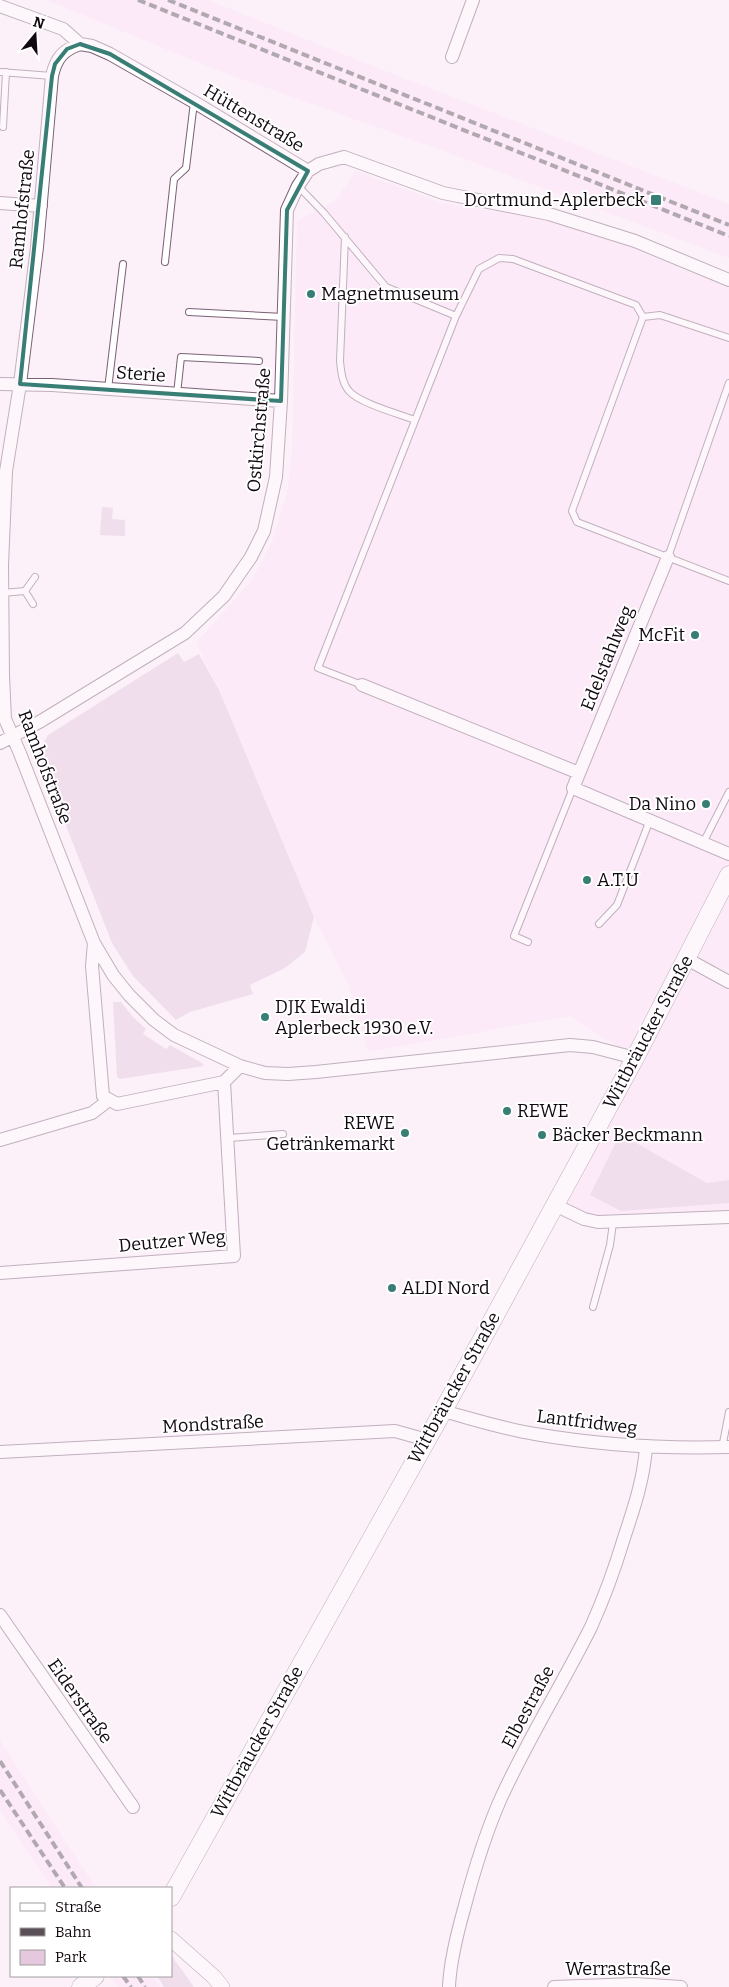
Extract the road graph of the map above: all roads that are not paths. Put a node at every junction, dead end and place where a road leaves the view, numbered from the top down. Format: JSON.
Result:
{"nodes":[{"id":1,"x":473,"y":0,"type":"edge"},
{"id":2,"x":0,"y":6,"type":"edge"},
{"id":3,"x":80,"y":44,"type":"junction"},
{"id":4,"x":452,"y":57,"type":"dead end"},
{"id":5,"x":3,"y":72,"type":"edge"},
{"id":6,"x":52,"y":76,"type":"junction"},
{"id":7,"x":194,"y":102,"type":"junction"},
{"id":8,"x":3,"y":127,"type":"dead end"},
{"id":9,"x":308,"y":171,"type":"junction"},
{"id":10,"x":298,"y":186,"type":"junction"},
{"id":11,"x":0,"y":203,"type":"edge"},
{"id":12,"x":41,"y":206,"type":"junction"},
{"id":13,"x":345,"y":237,"type":"junction"},
{"id":14,"x":165,"y":262,"type":"dead end"},
{"id":15,"x":122,"y":264,"type":"dead end"},
{"id":16,"x":729,"y":280,"type":"edge"},
{"id":17,"x":190,"y":312,"type":"dead end"},
{"id":18,"x":456,"y":316,"type":"junction"},
{"id":19,"x":284,"y":317,"type":"junction"},
{"id":20,"x":643,"y":317,"type":"junction"},
{"id":21,"x":729,"y":338,"type":"edge"},
{"id":22,"x":259,"y":361,"type":"dead end"},
{"id":23,"x":729,"y":383,"type":"edge"},
{"id":24,"x":0,"y":384,"type":"edge"},
{"id":25,"x":20,"y":384,"type":"junction"},
{"id":26,"x":108,"y":390,"type":"junction"},
{"id":27,"x":177,"y":394,"type":"junction"},
{"id":28,"x":281,"y":401,"type":"junction"},
{"id":29,"x":415,"y":420,"type":"junction"},
{"id":30,"x":668,"y":557,"type":"junction"},
{"id":31,"x":1,"y":565,"type":"edge"},
{"id":32,"x":35,"y":577,"type":"dead end"},
{"id":33,"x":729,"y":581,"type":"edge"},
{"id":34,"x":25,"y":591,"type":"junction"},
{"id":35,"x":2,"y":593,"type":"junction"},
{"id":36,"x":33,"y":604,"type":"dead end"},
{"id":37,"x":362,"y":686,"type":"joint"},
{"id":38,"x":13,"y":736,"type":"junction"},
{"id":39,"x":0,"y":743,"type":"edge"},
{"id":40,"x":579,"y":773,"type":"junction"},
{"id":41,"x":573,"y":788,"type":"junction"},
{"id":42,"x":729,"y":792,"type":"edge"},
{"id":43,"x":650,"y":820,"type":"junction"},
{"id":44,"x":703,"y":843,"type":"junction"},
{"id":45,"x":729,"y":854,"type":"edge"},
{"id":46,"x":729,"y":875,"type":"edge"},
{"id":47,"x":599,"y":924,"type":"dead end"},
{"id":48,"x":528,"y":942,"type":"dead end"},
{"id":49,"x":94,"y":943,"type":"junction"},
{"id":50,"x":687,"y":959,"type":"junction"},
{"id":51,"x":729,"y":982,"type":"edge"},
{"id":52,"x":635,"y":1058,"type":"junction"},
{"id":53,"x":240,"y":1066,"type":"junction"},
{"id":54,"x":224,"y":1082,"type":"junction"},
{"id":55,"x":109,"y":1100,"type":"junction"},
{"id":56,"x":282,"y":1134,"type":"dead end"},
{"id":57,"x":228,"y":1138,"type":"junction"},
{"id":58,"x":0,"y":1140,"type":"edge"},
{"id":59,"x":555,"y":1205,"type":"junction"},
{"id":60,"x":729,"y":1217,"type":"edge"},
{"id":61,"x":612,"y":1223,"type":"junction"},
{"id":62,"x":0,"y":1273,"type":"edge"},
{"id":63,"x":594,"y":1307,"type":"dead end"},
{"id":64,"x":443,"y":1411,"type":"junction"},
{"id":65,"x":729,"y":1412,"type":"edge"},
{"id":66,"x":426,"y":1440,"type":"junction"},
{"id":67,"x":646,"y":1446,"type":"junction"},
{"id":68,"x":725,"y":1447,"type":"edge"},
{"id":69,"x":0,"y":1452,"type":"edge"},
{"id":70,"x":0,"y":1615,"type":"edge"},
{"id":71,"x":133,"y":1807,"type":"dead end"},
{"id":72,"x":172,"y":1895,"type":"edge"},
{"id":73,"x":172,"y":1940,"type":"edge"},
{"id":74,"x":94,"y":1977,"type":"edge"},
{"id":75,"x":82,"y":1987,"type":"edge"},
{"id":76,"x":222,"y":1987,"type":"edge"},
{"id":77,"x":449,"y":1987,"type":"edge"},
{"id":78,"x":554,"y":1987,"type":"edge"},
{"id":79,"x":681,"y":1987,"type":"edge"}],
"edges":[{"from":1,"to":4,"type":"street"},
{"from":2,"to":3,"type":"street","name":"Hüttenstraße"},
{"from":3,"to":6,"type":"street","name":"Ramhofstraße"},
{"from":3,"to":7,"type":"street","name":"Hüttenstraße"},
{"from":5,"to":6,"type":"lane"},
{"from":5,"to":8,"type":"lane"},
{"from":6,"to":12,"type":"street","name":"Ramhofstraße"},
{"from":7,"to":9,"type":"street","name":"Hüttenstraße"},
{"from":7,"to":14,"type":"lane"},
{"from":9,"to":10,"type":"street","name":"Ostkirchstraße"},
{"from":9,"to":16,"type":"street","name":"Hüttenstraße"},
{"from":10,"to":13,"type":"lane"},
{"from":10,"to":19,"type":"street","name":"Ostkirchstraße"},
{"from":11,"to":12,"type":"street"},
{"from":12,"to":25,"type":"street","name":"Ramhofstraße"},
{"from":13,"to":18,"type":"lane"},
{"from":13,"to":29,"type":"lane"},
{"from":15,"to":26,"type":"lane"},
{"from":17,"to":19,"type":"lane"},
{"from":18,"to":20,"type":"lane"},
{"from":18,"to":29,"type":"lane"},
{"from":19,"to":28,"type":"street","name":"Ostkirchstraße"},
{"from":20,"to":21,"type":"lane"},
{"from":20,"to":30,"type":"lane"},
{"from":22,"to":27,"type":"lane"},
{"from":23,"to":30,"type":"lane"},
{"from":24,"to":25,"type":"street","name":"Sterie"},
{"from":25,"to":26,"type":"street","name":"Sterie"},
{"from":25,"to":31,"type":"street","name":"Ramhofstraße"},
{"from":26,"to":27,"type":"street","name":"Sterie"},
{"from":27,"to":28,"type":"street","name":"Sterie"},
{"from":28,"to":38,"type":"street","name":"Ostkirchstraße"},
{"from":29,"to":37,"type":"lane"},
{"from":30,"to":33,"type":"lane"},
{"from":30,"to":40,"type":"street","name":"Edelstahlweg"},
{"from":31,"to":35,"type":"street","name":"Ramhofstraße"},
{"from":32,"to":34,"type":"lane"},
{"from":34,"to":35,"type":"lane"},
{"from":34,"to":36,"type":"lane"},
{"from":35,"to":38,"type":"street","name":"Ramhofstraße"},
{"from":37,"to":40,"type":"street"},
{"from":38,"to":39,"type":"street","name":"Ostkirchstraße"},
{"from":38,"to":49,"type":"street","name":"Ramhofstraße"},
{"from":40,"to":41,"type":"street","name":"Edelstahlweg"},
{"from":41,"to":43,"type":"street"},
{"from":41,"to":48,"type":"lane","name":"Edelstahlweg"},
{"from":42,"to":44,"type":"lane"},
{"from":43,"to":44,"type":"street"},
{"from":43,"to":47,"type":"lane"},
{"from":44,"to":45,"type":"street"},
{"from":46,"to":50,"type":"main road","name":"Wittbräucker Straße"},
{"from":49,"to":53,"type":"street","name":"Ramhofstraße"},
{"from":49,"to":55,"type":"street","name":"Ramhofstraße"},
{"from":50,"to":51,"type":"street"},
{"from":50,"to":52,"type":"main road","name":"Wittbräucker Straße"},
{"from":52,"to":53,"type":"street","name":"Ramhofstraße"},
{"from":52,"to":59,"type":"main road","name":"Wittbräucker Straße"},
{"from":53,"to":54,"type":"street"},
{"from":54,"to":55,"type":"street"},
{"from":54,"to":57,"type":"street","name":"Deutzer Weg"},
{"from":55,"to":58,"type":"street"},
{"from":56,"to":57,"type":"lane"},
{"from":57,"to":62,"type":"street","name":"Deutzer Weg"},
{"from":59,"to":61,"type":"street"},
{"from":59,"to":64,"type":"main road","name":"Wittbräucker Straße"},
{"from":60,"to":61,"type":"street"},
{"from":61,"to":63,"type":"lane"},
{"from":64,"to":66,"type":"main road","name":"Wittbräucker Straße"},
{"from":64,"to":67,"type":"street","name":"Lantfridweg"},
{"from":65,"to":68,"type":"lane"},
{"from":66,"to":69,"type":"street","name":"Mondstraße"},
{"from":66,"to":72,"type":"main road","name":"Wittbräucker Straße"},
{"from":67,"to":68,"type":"street","name":"Lantfridweg"},
{"from":67,"to":77,"type":"street","name":"Elbestraße"},
{"from":70,"to":71,"type":"street","name":"Eiderstraße"},
{"from":73,"to":76,"type":"street"},
{"from":74,"to":75,"type":"main road"},
{"from":78,"to":79,"type":"street","name":"Werrastraße"}]}
